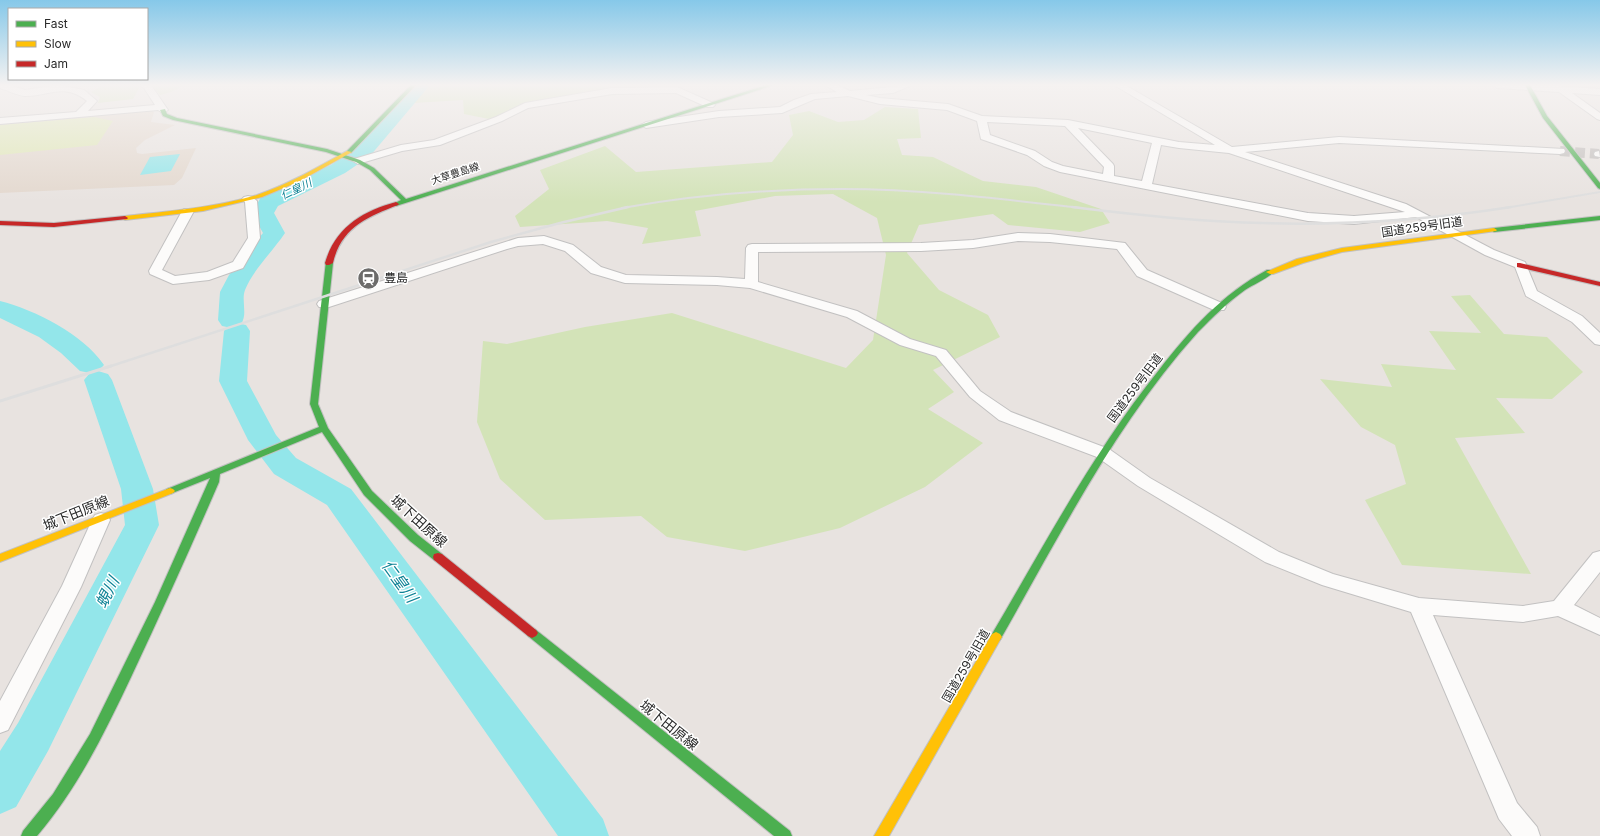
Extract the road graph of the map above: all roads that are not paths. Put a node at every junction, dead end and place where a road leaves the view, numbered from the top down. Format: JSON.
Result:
{"nodes":[{"id":1,"x":198,"y":124,"type":"edge"},
{"id":2,"x":377,"y":124,"type":"edge"},
{"id":3,"x":486,"y":124,"type":"edge"},
{"id":4,"x":644,"y":124,"type":"edge"},
{"id":5,"x":648,"y":124,"type":"edge"},
{"id":6,"x":982,"y":124,"type":"edge"},
{"id":7,"x":1069,"y":124,"type":"edge"},
{"id":8,"x":1073,"y":124,"type":"edge"},
{"id":9,"x":1189,"y":124,"type":"edge"},
{"id":10,"x":1550,"y":124,"type":"edge"},
{"id":11,"x":641,"y":125,"type":"junction"},
{"id":12,"x":1157,"y":141,"type":"junction"},
{"id":13,"x":1230,"y":150,"type":"junction"},
{"id":14,"x":1560,"y":151,"type":"tunnel mouth"},
{"id":15,"x":342,"y":156,"type":"junction"},
{"id":16,"x":358,"y":161,"type":"junction"},
{"id":17,"x":1108,"y":178,"type":"junction"},
{"id":18,"x":1598,"y":185,"type":"edge"},
{"id":19,"x":1146,"y":186,"type":"junction"},
{"id":20,"x":248,"y":199,"type":"junction"},
{"id":21,"x":405,"y":201,"type":"junction"},
{"id":22,"x":188,"y":211,"type":"junction"},
{"id":23,"x":1418,"y":214,"type":"junction"},
{"id":24,"x":1600,"y":218,"type":"edge"},
{"id":25,"x":0,"y":223,"type":"edge"},
{"id":26,"x":1456,"y":234,"type":"junction"},
{"id":27,"x":1520,"y":265,"type":"junction"},
{"id":28,"x":751,"y":284,"type":"junction"},
{"id":29,"x":1600,"y":284,"type":"edge"},
{"id":30,"x":324,"y":304,"type":"junction"},
{"id":31,"x":1219,"y":307,"type":"junction"},
{"id":32,"x":1600,"y":341,"type":"edge"},
{"id":33,"x":324,"y":428,"type":"junction"},
{"id":34,"x":1103,"y":453,"type":"junction"},
{"id":35,"x":216,"y":472,"type":"junction"},
{"id":36,"x":101,"y":520,"type":"junction"},
{"id":37,"x":0,"y":558,"type":"edge"},
{"id":38,"x":1600,"y":558,"type":"edge"},
{"id":39,"x":1419,"y":606,"type":"junction"},
{"id":40,"x":1560,"y":608,"type":"junction"},
{"id":41,"x":1600,"y":627,"type":"edge"},
{"id":42,"x":0,"y":723,"type":"edge"},
{"id":43,"x":28,"y":836,"type":"edge"},
{"id":44,"x":785,"y":836,"type":"edge"},
{"id":45,"x":881,"y":836,"type":"edge"},
{"id":46,"x":1528,"y":836,"type":"edge"}],
"edges":[{"from":1,"to":15,"type":"main road"},
{"from":2,"to":15,"type":"main road"},
{"from":3,"to":16,"type":"street"},
{"from":4,"to":11,"type":"main road","name":"大草豊島線"},
{"from":5,"to":11,"type":"street"},
{"from":6,"to":17,"type":"street"},
{"from":7,"to":17,"type":"street"},
{"from":8,"to":12,"type":"street"},
{"from":9,"to":13,"type":"street"},
{"from":10,"to":18,"type":"main road"},
{"from":11,"to":21,"type":"main road","name":"大草豊島線"},
{"from":12,"to":13,"type":"street"},
{"from":12,"to":19,"type":"street"},
{"from":13,"to":14,"type":"street"},
{"from":13,"to":23,"type":"street"},
{"from":15,"to":16,"type":"main road"},
{"from":15,"to":20,"type":"main road"},
{"from":16,"to":21,"type":"main road"},
{"from":17,"to":19,"type":"street"},
{"from":19,"to":23,"type":"street"},
{"from":20,"to":22,"type":"main road"},
{"from":20,"to":22,"type":"street"},
{"from":21,"to":30,"type":"main road","name":"大草豊島線"},
{"from":22,"to":25,"type":"main road"},
{"from":23,"to":26,"type":"street"},
{"from":24,"to":26,"type":"main road","name":"国道259号旧道"},
{"from":26,"to":27,"type":"street"},
{"from":26,"to":31,"type":"main road","name":"国道259号旧道"},
{"from":27,"to":29,"type":"main road"},
{"from":27,"to":32,"type":"street"},
{"from":28,"to":30,"type":"street"},
{"from":28,"to":31,"type":"street"},
{"from":28,"to":34,"type":"street"},
{"from":30,"to":33,"type":"main road","name":"大草豊島線"},
{"from":31,"to":34,"type":"main road","name":"国道259号旧道"},
{"from":33,"to":35,"type":"main road","name":"城下田原線"},
{"from":33,"to":44,"type":"main road","name":"城下田原線"},
{"from":34,"to":39,"type":"street"},
{"from":34,"to":45,"type":"main road","name":"国道259号旧道"},
{"from":35,"to":36,"type":"main road","name":"城下田原線"},
{"from":35,"to":43,"type":"main road"},
{"from":36,"to":37,"type":"main road","name":"城下田原線"},
{"from":36,"to":42,"type":"street"},
{"from":38,"to":40,"type":"street"},
{"from":39,"to":40,"type":"street"},
{"from":39,"to":46,"type":"street"},
{"from":40,"to":41,"type":"street"}]}
